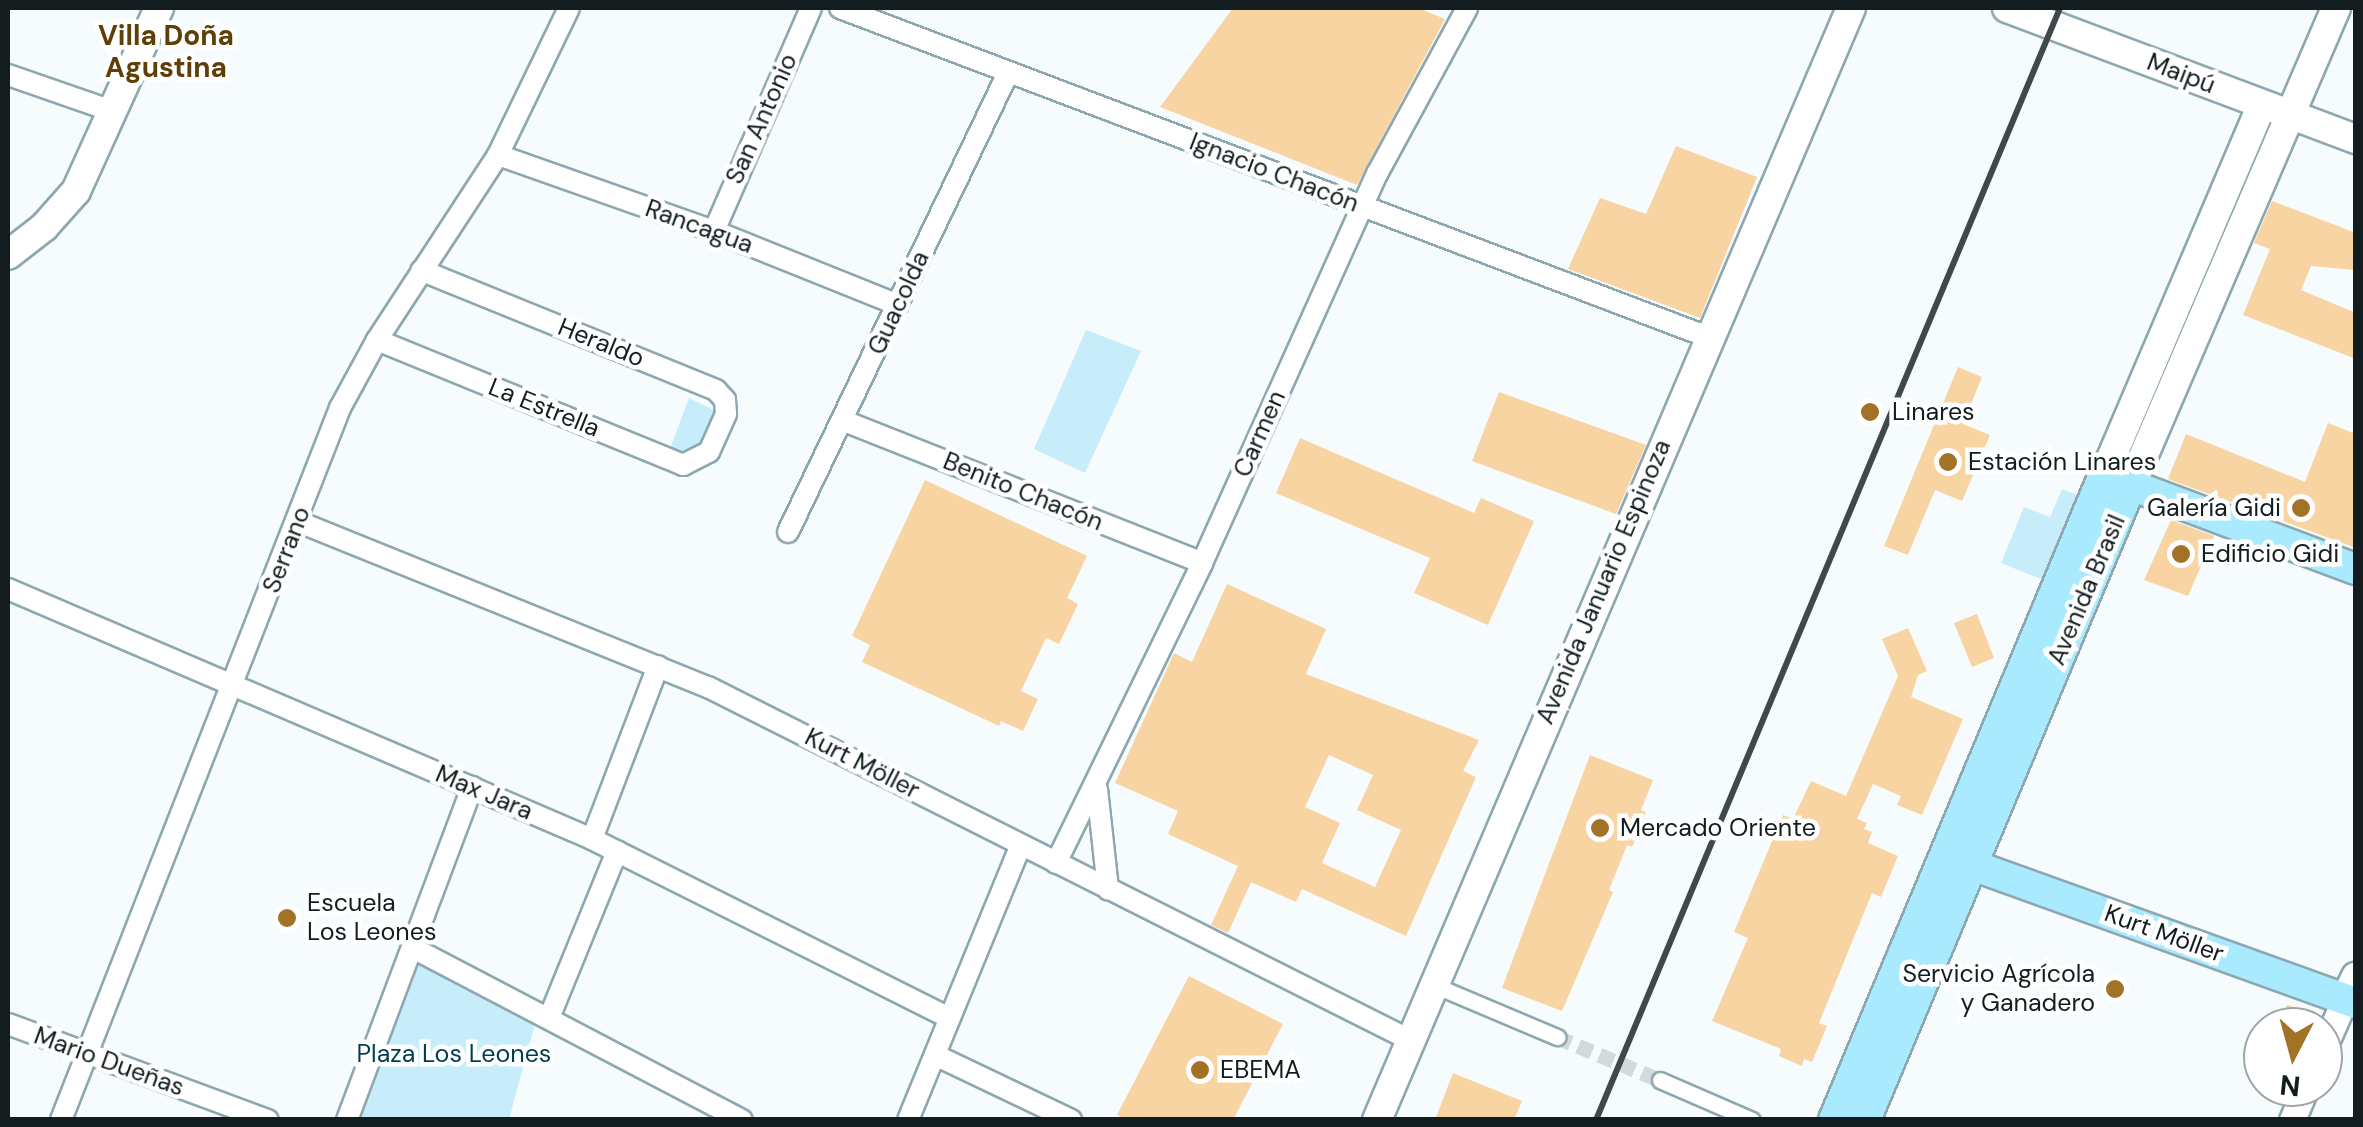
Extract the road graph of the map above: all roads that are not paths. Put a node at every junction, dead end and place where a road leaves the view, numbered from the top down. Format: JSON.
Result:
{"nodes":[{"id":1,"x":160,"y":8,"type":"edge"},
{"id":2,"x":569,"y":8,"type":"edge"},
{"id":3,"x":811,"y":8,"type":"edge"},
{"id":4,"x":840,"y":8,"type":"edge"},
{"id":5,"x":1467,"y":8,"type":"edge"},
{"id":6,"x":1852,"y":8,"type":"edge"},
{"id":7,"x":1870,"y":8,"type":"edge"},
{"id":8,"x":2007,"y":8,"type":"edge"},
{"id":9,"x":2336,"y":8,"type":"edge"},
{"id":10,"x":1835,"y":46,"type":"junction"},
{"id":11,"x":1008,"y":72,"type":"junction"},
{"id":12,"x":8,"y":75,"type":"edge"},
{"id":13,"x":2275,"y":110,"type":"junction"},
{"id":14,"x":115,"y":112,"type":"junction"},
{"id":15,"x":2356,"y":139,"type":"edge"},
{"id":16,"x":498,"y":155,"type":"junction"},
{"id":17,"x":1362,"y":207,"type":"junction"},
{"id":18,"x":714,"y":231,"type":"junction"},
{"id":19,"x":8,"y":255,"type":"edge"},
{"id":20,"x":421,"y":270,"type":"junction"},
{"id":21,"x":898,"y":305,"type":"junction"},
{"id":22,"x":1708,"y":337,"type":"junction"},
{"id":23,"x":377,"y":340,"type":"junction"},
{"id":24,"x":844,"y":421,"type":"junction"},
{"id":25,"x":709,"y":452,"type":"joint"},
{"id":26,"x":2117,"y":480,"type":"junction"},
{"id":27,"x":298,"y":522,"type":"junction"},
{"id":28,"x":788,"y":532,"type":"dead end"},
{"id":29,"x":1202,"y":563,"type":"junction"},
{"id":30,"x":2356,"y":569,"type":"edge"},
{"id":31,"x":8,"y":589,"type":"edge"},
{"id":32,"x":658,"y":666,"type":"junction"},
{"id":33,"x":234,"y":687,"type":"junction"},
{"id":34,"x":1098,"y":777,"type":"junction"},
{"id":35,"x":472,"y":788,"type":"junction"},
{"id":36,"x":1957,"y":826,"type":"junction"},
{"id":37,"x":592,"y":839,"type":"junction"},
{"id":38,"x":1021,"y":845,"type":"junction"},
{"id":39,"x":617,"y":850,"type":"junction"},
{"id":40,"x":1056,"y":863,"type":"junction"},
{"id":41,"x":1972,"y":864,"type":"junction"},
{"id":42,"x":1108,"y":889,"type":"junction"},
{"id":43,"x":413,"y":948,"type":"junction"},
{"id":44,"x":1434,"y":985,"type":"junction"},
{"id":45,"x":2352,"y":993,"type":"edge"},
{"id":46,"x":549,"y":1018,"type":"junction"},
{"id":47,"x":950,"y":1018,"type":"junction"},
{"id":48,"x":8,"y":1024,"type":"edge"},
{"id":49,"x":1557,"y":1037,"type":"tunnel mouth"},
{"id":50,"x":1410,"y":1040,"type":"junction"},
{"id":51,"x":934,"y":1055,"type":"junction"},
{"id":52,"x":86,"y":1056,"type":"junction"},
{"id":53,"x":1660,"y":1080,"type":"tunnel mouth"},
{"id":54,"x":60,"y":1120,"type":"edge"},
{"id":55,"x":268,"y":1120,"type":"edge"},
{"id":56,"x":347,"y":1120,"type":"edge"},
{"id":57,"x":742,"y":1120,"type":"edge"},
{"id":58,"x":908,"y":1120,"type":"edge"},
{"id":59,"x":1071,"y":1120,"type":"edge"},
{"id":60,"x":1376,"y":1120,"type":"edge"},
{"id":61,"x":1752,"y":1120,"type":"edge"},
{"id":62,"x":1834,"y":1120,"type":"edge"},
{"id":63,"x":1865,"y":1120,"type":"edge"}],
"edges":[{"from":1,"to":14,"type":"main road"},
{"from":2,"to":16,"type":"street","name":"Serrano"},
{"from":3,"to":18,"type":"street","name":"San Antonio"},
{"from":4,"to":11,"type":"street","name":"Ignacio Chacón"},
{"from":5,"to":17,"type":"street","name":"Carmen"},
{"from":6,"to":10,"type":"main road","name":"Avenida Januario Espinoza"},
{"from":7,"to":10,"type":"main road","name":"Avenida Januario Espinoza"},
{"from":8,"to":13,"type":"main road","name":"Maipú"},
{"from":9,"to":13,"type":"main road","name":"Avenida Brasil"},
{"from":10,"to":22,"type":"main road","name":"Avenida Januario Espinoza"},
{"from":11,"to":17,"type":"street","name":"Ignacio Chacón"},
{"from":11,"to":21,"type":"street","name":"Guacolda"},
{"from":12,"to":14,"type":"street"},
{"from":13,"to":15,"type":"main road","name":"Maipú"},
{"from":13,"to":26,"type":"main road","name":"Avenida Brasil"},
{"from":14,"to":19,"type":"main road"},
{"from":16,"to":18,"type":"street","name":"Rancagua"},
{"from":16,"to":20,"type":"street","name":"Serrano"},
{"from":17,"to":22,"type":"street","name":"Ignacio Chacón"},
{"from":17,"to":29,"type":"street","name":"Carmen"},
{"from":18,"to":21,"type":"street","name":"Rancagua"},
{"from":20,"to":23,"type":"street","name":"Serrano"},
{"from":20,"to":25,"type":"street","name":"Heraldo"},
{"from":21,"to":24,"type":"street","name":"Guacolda"},
{"from":22,"to":44,"type":"main road","name":"Avenida Januario Espinoza"},
{"from":23,"to":25,"type":"street","name":"La Estrella"},
{"from":23,"to":27,"type":"street","name":"Serrano"},
{"from":24,"to":28,"type":"street","name":"Guacolda"},
{"from":24,"to":29,"type":"street","name":"Benito Chacón"},
{"from":26,"to":30,"type":"main road"},
{"from":26,"to":36,"type":"main road","name":"Avenida Brasil"},
{"from":26,"to":41,"type":"main road","name":"Avenida Brasil"},
{"from":27,"to":32,"type":"street","name":"Kurt Möller"},
{"from":27,"to":33,"type":"street","name":"Serrano"},
{"from":29,"to":34,"type":"street","name":"Carmen"},
{"from":31,"to":33,"type":"street","name":"Max Jara"},
{"from":32,"to":37,"type":"street"},
{"from":32,"to":38,"type":"street","name":"Kurt Möller"},
{"from":33,"to":35,"type":"street","name":"Max Jara"},
{"from":33,"to":52,"type":"street","name":"Serrano"},
{"from":34,"to":40,"type":"street","name":"Carmen"},
{"from":34,"to":42,"type":"street"},
{"from":35,"to":37,"type":"street","name":"Max Jara"},
{"from":35,"to":43,"type":"street"},
{"from":36,"to":41,"type":"main road"},
{"from":36,"to":62,"type":"main road","name":"Avenida Brasil"},
{"from":37,"to":39,"type":"street","name":"Max Jara"},
{"from":38,"to":40,"type":"street","name":"Kurt Möller"},
{"from":38,"to":47,"type":"street"},
{"from":39,"to":46,"type":"street"},
{"from":39,"to":47,"type":"street","name":"Max Jara"},
{"from":40,"to":42,"type":"street","name":"Kurt Möller"},
{"from":41,"to":45,"type":"main road","name":"Kurt Möller"},
{"from":41,"to":63,"type":"main road","name":"Avenida Brasil"},
{"from":42,"to":50,"type":"street","name":"Kurt Möller"},
{"from":43,"to":46,"type":"street"},
{"from":43,"to":56,"type":"street"},
{"from":44,"to":49,"type":"street"},
{"from":44,"to":50,"type":"main road","name":"Avenida Januario Espinoza"},
{"from":46,"to":57,"type":"street"},
{"from":47,"to":51,"type":"street"},
{"from":48,"to":52,"type":"street","name":"Mario Dueñas"},
{"from":50,"to":60,"type":"main road","name":"Avenida Januario Espinoza"},
{"from":51,"to":58,"type":"street"},
{"from":51,"to":59,"type":"street"},
{"from":52,"to":54,"type":"street","name":"Serrano"},
{"from":52,"to":55,"type":"street","name":"Mario Dueñas"},
{"from":53,"to":61,"type":"street"}]}
